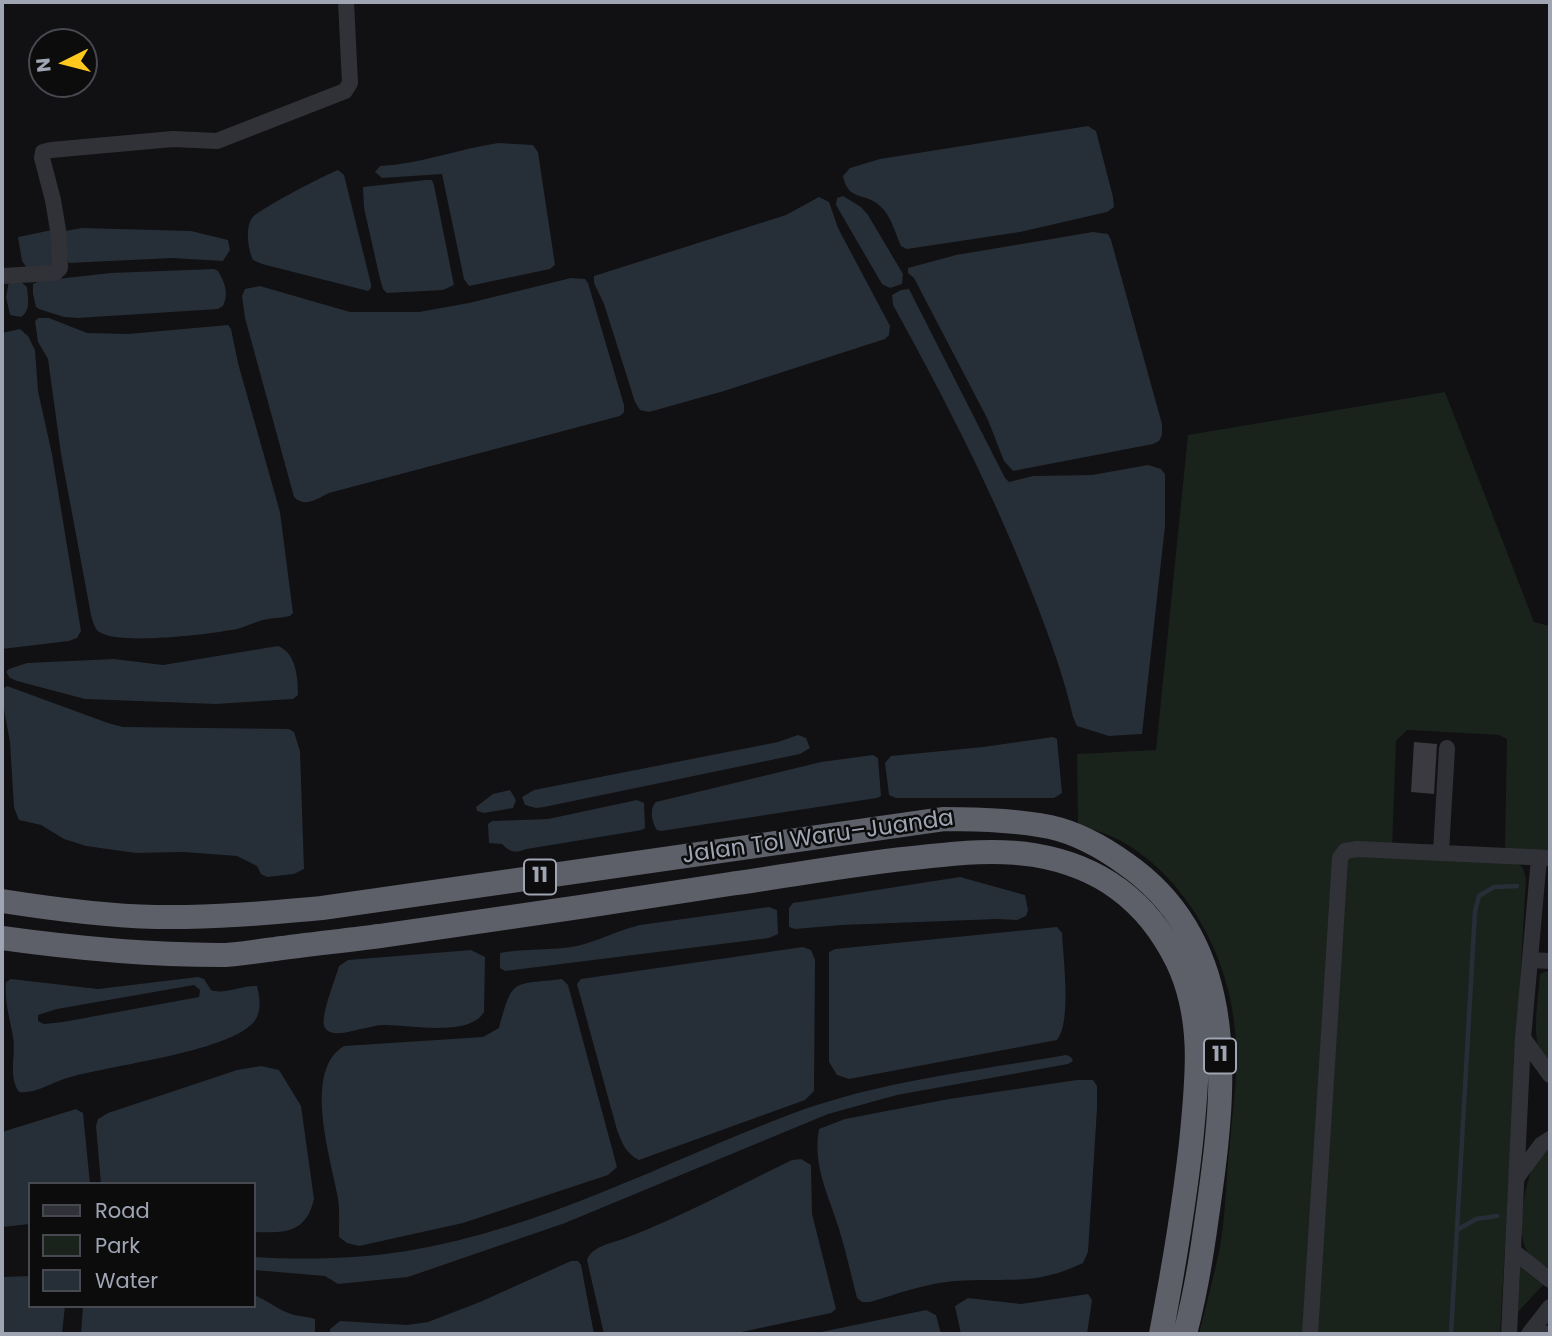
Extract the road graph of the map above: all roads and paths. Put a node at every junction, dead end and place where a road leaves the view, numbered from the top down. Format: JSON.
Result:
{"nodes":[{"id":1,"x":346,"y":2,"type":"edge"},
{"id":2,"x":2,"y":276,"type":"edge"},
{"id":3,"x":1447,"y":748,"type":"dead end"},
{"id":4,"x":1441,"y":852,"type":"junction"},
{"id":5,"x":1545,"y":858,"type":"edge"},
{"id":6,"x":2,"y":901,"type":"edge"},
{"id":7,"x":2,"y":937,"type":"edge"},
{"id":8,"x":1530,"y":960,"type":"junction"},
{"id":9,"x":1550,"y":961,"type":"edge"},
{"id":10,"x":1523,"y":1038,"type":"junction"},
{"id":11,"x":1550,"y":1075,"type":"edge"},
{"id":12,"x":1550,"y":1139,"type":"edge"},
{"id":13,"x":1518,"y":1176,"type":"junction"},
{"id":14,"x":1513,"y":1251,"type":"junction"},
{"id":15,"x":1550,"y":1280,"type":"edge"},
{"id":16,"x":1550,"y":1307,"type":"edge"},
{"id":17,"x":1161,"y":1334,"type":"edge"},
{"id":18,"x":1185,"y":1334,"type":"edge"},
{"id":19,"x":1310,"y":1334,"type":"edge"},
{"id":20,"x":1509,"y":1334,"type":"edge"},
{"id":21,"x":1529,"y":1334,"type":"edge"}],
"edges":[{"from":1,"to":2,"type":"street"},
{"from":3,"to":4,"type":"street"},
{"from":4,"to":5,"type":"street"},
{"from":4,"to":19,"type":"street"},
{"from":5,"to":8,"type":"street"},
{"from":6,"to":18,"type":"highway","name":"Jalan Tol Waru–Juanda","number":"11"},
{"from":7,"to":17,"type":"highway","name":"Jalan Tol Waru–Juanda","number":"11"},
{"from":8,"to":9,"type":"street"},
{"from":8,"to":10,"type":"street"},
{"from":10,"to":11,"type":"street"},
{"from":10,"to":13,"type":"street"},
{"from":12,"to":13,"type":"street"},
{"from":13,"to":14,"type":"street"},
{"from":14,"to":15,"type":"street"},
{"from":14,"to":20,"type":"street"},
{"from":16,"to":21,"type":"street"}]}
